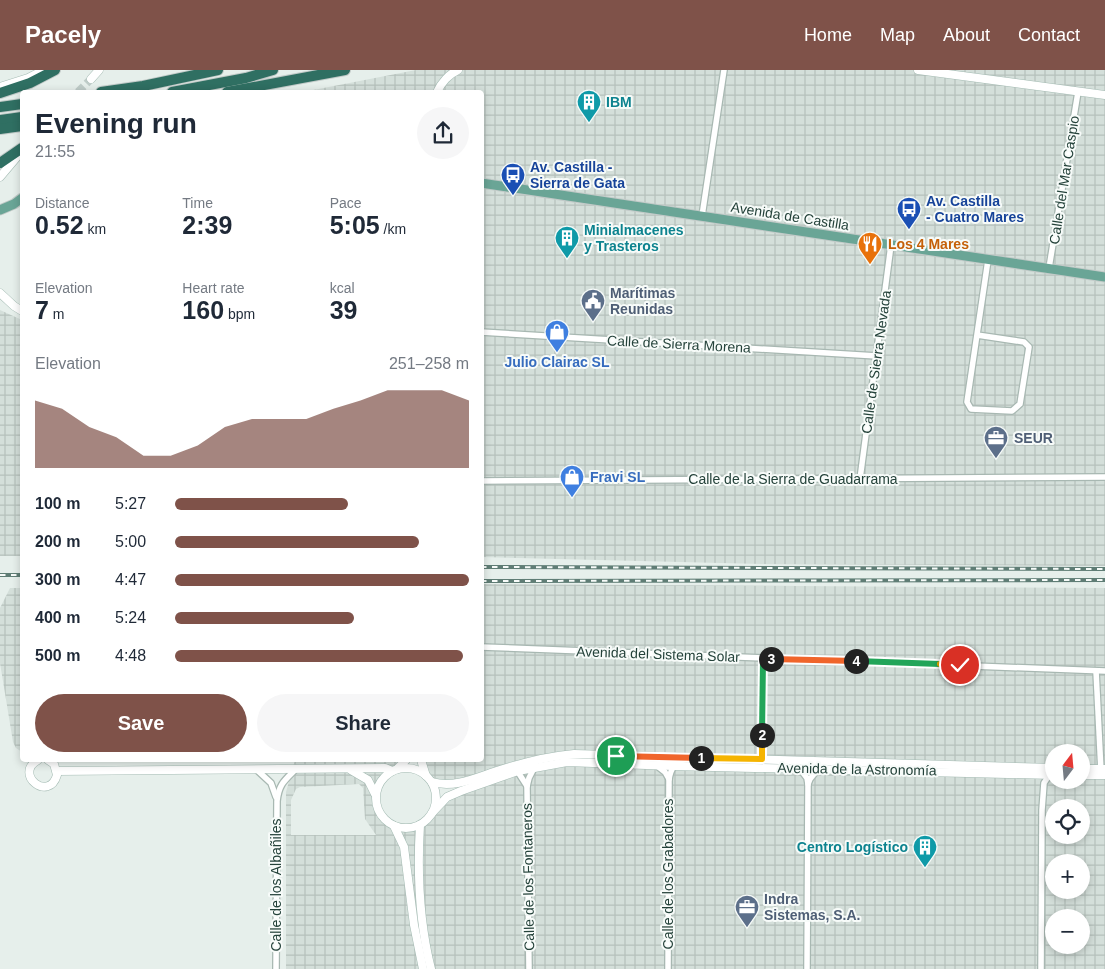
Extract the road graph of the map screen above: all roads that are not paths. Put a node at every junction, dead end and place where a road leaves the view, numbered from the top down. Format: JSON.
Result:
{"nodes":[{"id":1,"x":44,"y":70,"type":"edge"},
{"id":2,"x":55,"y":70,"type":"edge"},
{"id":3,"x":99,"y":70,"type":"edge"},
{"id":4,"x":218,"y":70,"type":"edge"},
{"id":5,"x":273,"y":70,"type":"edge"},
{"id":6,"x":345,"y":70,"type":"edge"},
{"id":7,"x":458,"y":70,"type":"edge"},
{"id":8,"x":724,"y":70,"type":"edge"},
{"id":9,"x":918,"y":70,"type":"edge"},
{"id":10,"x":91,"y":78,"type":"tunnel mouth"},
{"id":11,"x":0,"y":87,"type":"edge"},
{"id":12,"x":115,"y":90,"type":"edge"},
{"id":13,"x":183,"y":90,"type":"edge"},
{"id":14,"x":238,"y":90,"type":"edge"},
{"id":15,"x":438,"y":90,"type":"edge"},
{"id":16,"x":1078,"y":92,"type":"junction"},
{"id":17,"x":0,"y":93,"type":"edge"},
{"id":18,"x":1105,"y":95,"type":"edge"},
{"id":19,"x":20,"y":104,"type":"edge"},
{"id":20,"x":0,"y":107,"type":"edge"},
{"id":21,"x":20,"y":117,"type":"edge"},
{"id":22,"x":0,"y":120,"type":"edge"},
{"id":23,"x":20,"y":127,"type":"edge"},
{"id":24,"x":0,"y":130,"type":"edge"},
{"id":25,"x":20,"y":151,"type":"edge"},
{"id":26,"x":20,"y":152,"type":"edge"},
{"id":27,"x":0,"y":163,"type":"edge"},
{"id":28,"x":0,"y":177,"type":"edge"},
{"id":29,"x":484,"y":185,"type":"edge"},
{"id":30,"x":20,"y":200,"type":"edge"},
{"id":31,"x":0,"y":210,"type":"edge"},
{"id":32,"x":702,"y":216,"type":"junction"},
{"id":33,"x":891,"y":245,"type":"junction"},
{"id":34,"x":988,"y":260,"type":"junction"},
{"id":35,"x":1049,"y":268,"type":"junction"},
{"id":36,"x":1105,"y":277,"type":"edge"},
{"id":37,"x":0,"y":293,"type":"edge"},
{"id":38,"x":20,"y":310,"type":"edge"},
{"id":39,"x":484,"y":332,"type":"edge"},
{"id":40,"x":978,"y":335,"type":"junction"},
{"id":41,"x":877,"y":356,"type":"junction"},
{"id":42,"x":1105,"y":477,"type":"edge"},
{"id":43,"x":860,"y":479,"type":"junction"},
{"id":44,"x":484,"y":481,"type":"edge"},
{"id":45,"x":484,"y":647,"type":"edge"},
{"id":46,"x":763,"y":659,"type":"junction"},
{"id":47,"x":1096,"y":671,"type":"junction"},
{"id":48,"x":1105,"y":671,"type":"edge"},
{"id":49,"x":693,"y":758,"type":"junction"},
{"id":50,"x":762,"y":759,"type":"junction"},
{"id":51,"x":794,"y":761,"type":"junction"},
{"id":52,"x":36,"y":762,"type":"edge"},
{"id":53,"x":51,"y":762,"type":"edge"},
{"id":54,"x":404,"y":762,"type":"edge"},
{"id":55,"x":422,"y":762,"type":"edge"},
{"id":56,"x":656,"y":765,"type":"junction"},
{"id":57,"x":673,"y":766,"type":"junction"},
{"id":58,"x":750,"y":767,"type":"junction"},
{"id":59,"x":534,"y":768,"type":"junction"},
{"id":60,"x":770,"y":768,"type":"junction"},
{"id":61,"x":800,"y":768,"type":"junction"},
{"id":62,"x":296,"y":769,"type":"junction"},
{"id":63,"x":350,"y":769,"type":"junction"},
{"id":64,"x":516,"y":769,"type":"junction"},
{"id":65,"x":818,"y":769,"type":"junction"},
{"id":66,"x":257,"y":770,"type":"junction"},
{"id":67,"x":395,"y":770,"type":"junction"},
{"id":68,"x":57,"y":772,"type":"junction"},
{"id":69,"x":1045,"y":772,"type":"edge"},
{"id":70,"x":1104,"y":772,"type":"edge"},
{"id":71,"x":1045,"y":773,"type":"edge"},
{"id":72,"x":1090,"y":773,"type":"edge"},
{"id":73,"x":1030,"y":774,"type":"junction"},
{"id":74,"x":426,"y":776,"type":"junction"},
{"id":75,"x":669,"y":779,"type":"junction"},
{"id":76,"x":1045,"y":780,"type":"edge"},
{"id":77,"x":432,"y":782,"type":"junction"},
{"id":78,"x":808,"y":784,"type":"junction"},
{"id":79,"x":527,"y":786,"type":"junction"},
{"id":80,"x":1043,"y":787,"type":"junction"},
{"id":81,"x":376,"y":796,"type":"junction"},
{"id":82,"x":277,"y":801,"type":"junction"},
{"id":83,"x":432,"y":813,"type":"junction"},
{"id":84,"x":420,"y":825,"type":"junction"},
{"id":85,"x":394,"y":826,"type":"junction"},
{"id":86,"x":276,"y":969,"type":"edge"},
{"id":87,"x":423,"y":969,"type":"edge"},
{"id":88,"x":431,"y":969,"type":"edge"},
{"id":89,"x":529,"y":969,"type":"edge"},
{"id":90,"x":668,"y":969,"type":"edge"},
{"id":91,"x":808,"y":969,"type":"edge"},
{"id":92,"x":1042,"y":969,"type":"edge"}],
"edges":[{"from":1,"to":11,"type":"street"},
{"from":2,"to":17,"type":"highway"},
{"from":3,"to":10,"type":"street"},
{"from":4,"to":12,"type":"highway"},
{"from":5,"to":13,"type":"highway"},
{"from":6,"to":14,"type":"highway"},
{"from":7,"to":15,"type":"street"},
{"from":8,"to":32,"type":"street"},
{"from":9,"to":16,"type":"street"},
{"from":16,"to":18,"type":"street"},
{"from":16,"to":35,"type":"street","name":"Calle del Mar Caspio"},
{"from":19,"to":20,"type":"highway"},
{"from":21,"to":22,"type":"highway"},
{"from":23,"to":24,"type":"highway"},
{"from":25,"to":27,"type":"highway"},
{"from":26,"to":28,"type":"street"},
{"from":29,"to":32,"type":"main road","name":"Avenida de Castilla"},
{"from":30,"to":31,"type":"main road"},
{"from":32,"to":33,"type":"main road","name":"Avenida de Castilla"},
{"from":33,"to":34,"type":"main road","name":"Avenida de Castilla"},
{"from":33,"to":41,"type":"street","name":"Calle de Sierra Nevada"},
{"from":34,"to":35,"type":"main road","name":"Avenida de Castilla"},
{"from":34,"to":40,"type":"street"},
{"from":35,"to":36,"type":"main road","name":"Avenida de Castilla"},
{"from":37,"to":38,"type":"street"},
{"from":39,"to":41,"type":"street","name":"Calle de Sierra Morena"},
{"from":40,"to":40,"type":"street"},
{"from":41,"to":43,"type":"street","name":"Calle de Sierra Nevada"},
{"from":42,"to":43,"type":"street","name":"Calle de la Sierra de Guadarrama"},
{"from":43,"to":44,"type":"street","name":"Calle de la Sierra de Guadarrama"},
{"from":45,"to":46,"type":"street","name":"Avenida del Sistema Solar"},
{"from":46,"to":47,"type":"street","name":"Avenida del Sistema Solar"},
{"from":46,"to":50,"type":"street"},
{"from":47,"to":48,"type":"street","name":"Avenida del Sistema Solar"},
{"from":47,"to":70,"type":"street"},
{"from":49,"to":50,"type":"street","name":"Avenida de la Astronomía"},
{"from":49,"to":57,"type":"street"},
{"from":49,"to":64,"type":"street","name":"Avenida de la Astronomía"},
{"from":50,"to":51,"type":"street","name":"Avenida de la Astronomía"},
{"from":50,"to":58,"type":"street"},
{"from":50,"to":60,"type":"street"},
{"from":51,"to":61,"type":"street"},
{"from":51,"to":69,"type":"street","name":"Avenida de la Astronomía"},
{"from":52,"to":68,"type":"street"},
{"from":53,"to":68,"type":"street"},
{"from":54,"to":67,"type":"street"},
{"from":55,"to":74,"type":"street"},
{"from":56,"to":57,"type":"street","name":"Avenida de la Astronomía"},
{"from":56,"to":59,"type":"street","name":"Avenida de la Astronomía"},
{"from":56,"to":75,"type":"street","name":"Calle de los Grabadores"},
{"from":57,"to":58,"type":"street","name":"Avenida de la Astronomía"},
{"from":57,"to":75,"type":"street","name":"Calle de los Grabadores"},
{"from":58,"to":60,"type":"street","name":"Avenida de la Astronomía"},
{"from":59,"to":64,"type":"street","name":"Avenida de la Astronomía"},
{"from":59,"to":79,"type":"street","name":"Calle de los Fontaneros"},
{"from":60,"to":61,"type":"street","name":"Avenida de la Astronomía"},
{"from":61,"to":65,"type":"street","name":"Avenida de la Astronomía"},
{"from":61,"to":78,"type":"street"},
{"from":62,"to":63,"type":"street"},
{"from":62,"to":66,"type":"street"},
{"from":62,"to":82,"type":"street","name":"Calle de los Albañiles"},
{"from":63,"to":67,"type":"street"},
{"from":63,"to":81,"type":"street"},
{"from":64,"to":77,"type":"street","name":"Avenida de la Astronomía"},
{"from":64,"to":79,"type":"street","name":"Calle de los Fontaneros"},
{"from":64,"to":83,"type":"street","name":"Avenida de la Astronomía"},
{"from":65,"to":73,"type":"street","name":"Avenida de la Astronomía"},
{"from":65,"to":78,"type":"street"},
{"from":66,"to":68,"type":"street"},
{"from":66,"to":82,"type":"street","name":"Calle de los Albañiles"},
{"from":67,"to":74,"type":"street"},
{"from":67,"to":81,"type":"street"},
{"from":70,"to":72,"type":"street"},
{"from":71,"to":73,"type":"street","name":"Avenida de la Astronomía"},
{"from":73,"to":80,"type":"street"},
{"from":74,"to":77,"type":"street"},
{"from":75,"to":90,"type":"street","name":"Calle de los Grabadores"},
{"from":76,"to":80,"type":"street"},
{"from":77,"to":83,"type":"street"},
{"from":78,"to":91,"type":"street"},
{"from":79,"to":89,"type":"street","name":"Calle de los Fontaneros"},
{"from":80,"to":92,"type":"street"},
{"from":81,"to":85,"type":"street"},
{"from":82,"to":86,"type":"street","name":"Calle de los Albañiles"},
{"from":83,"to":84,"type":"street"},
{"from":84,"to":85,"type":"street"},
{"from":84,"to":88,"type":"street"},
{"from":85,"to":87,"type":"street"}]}
